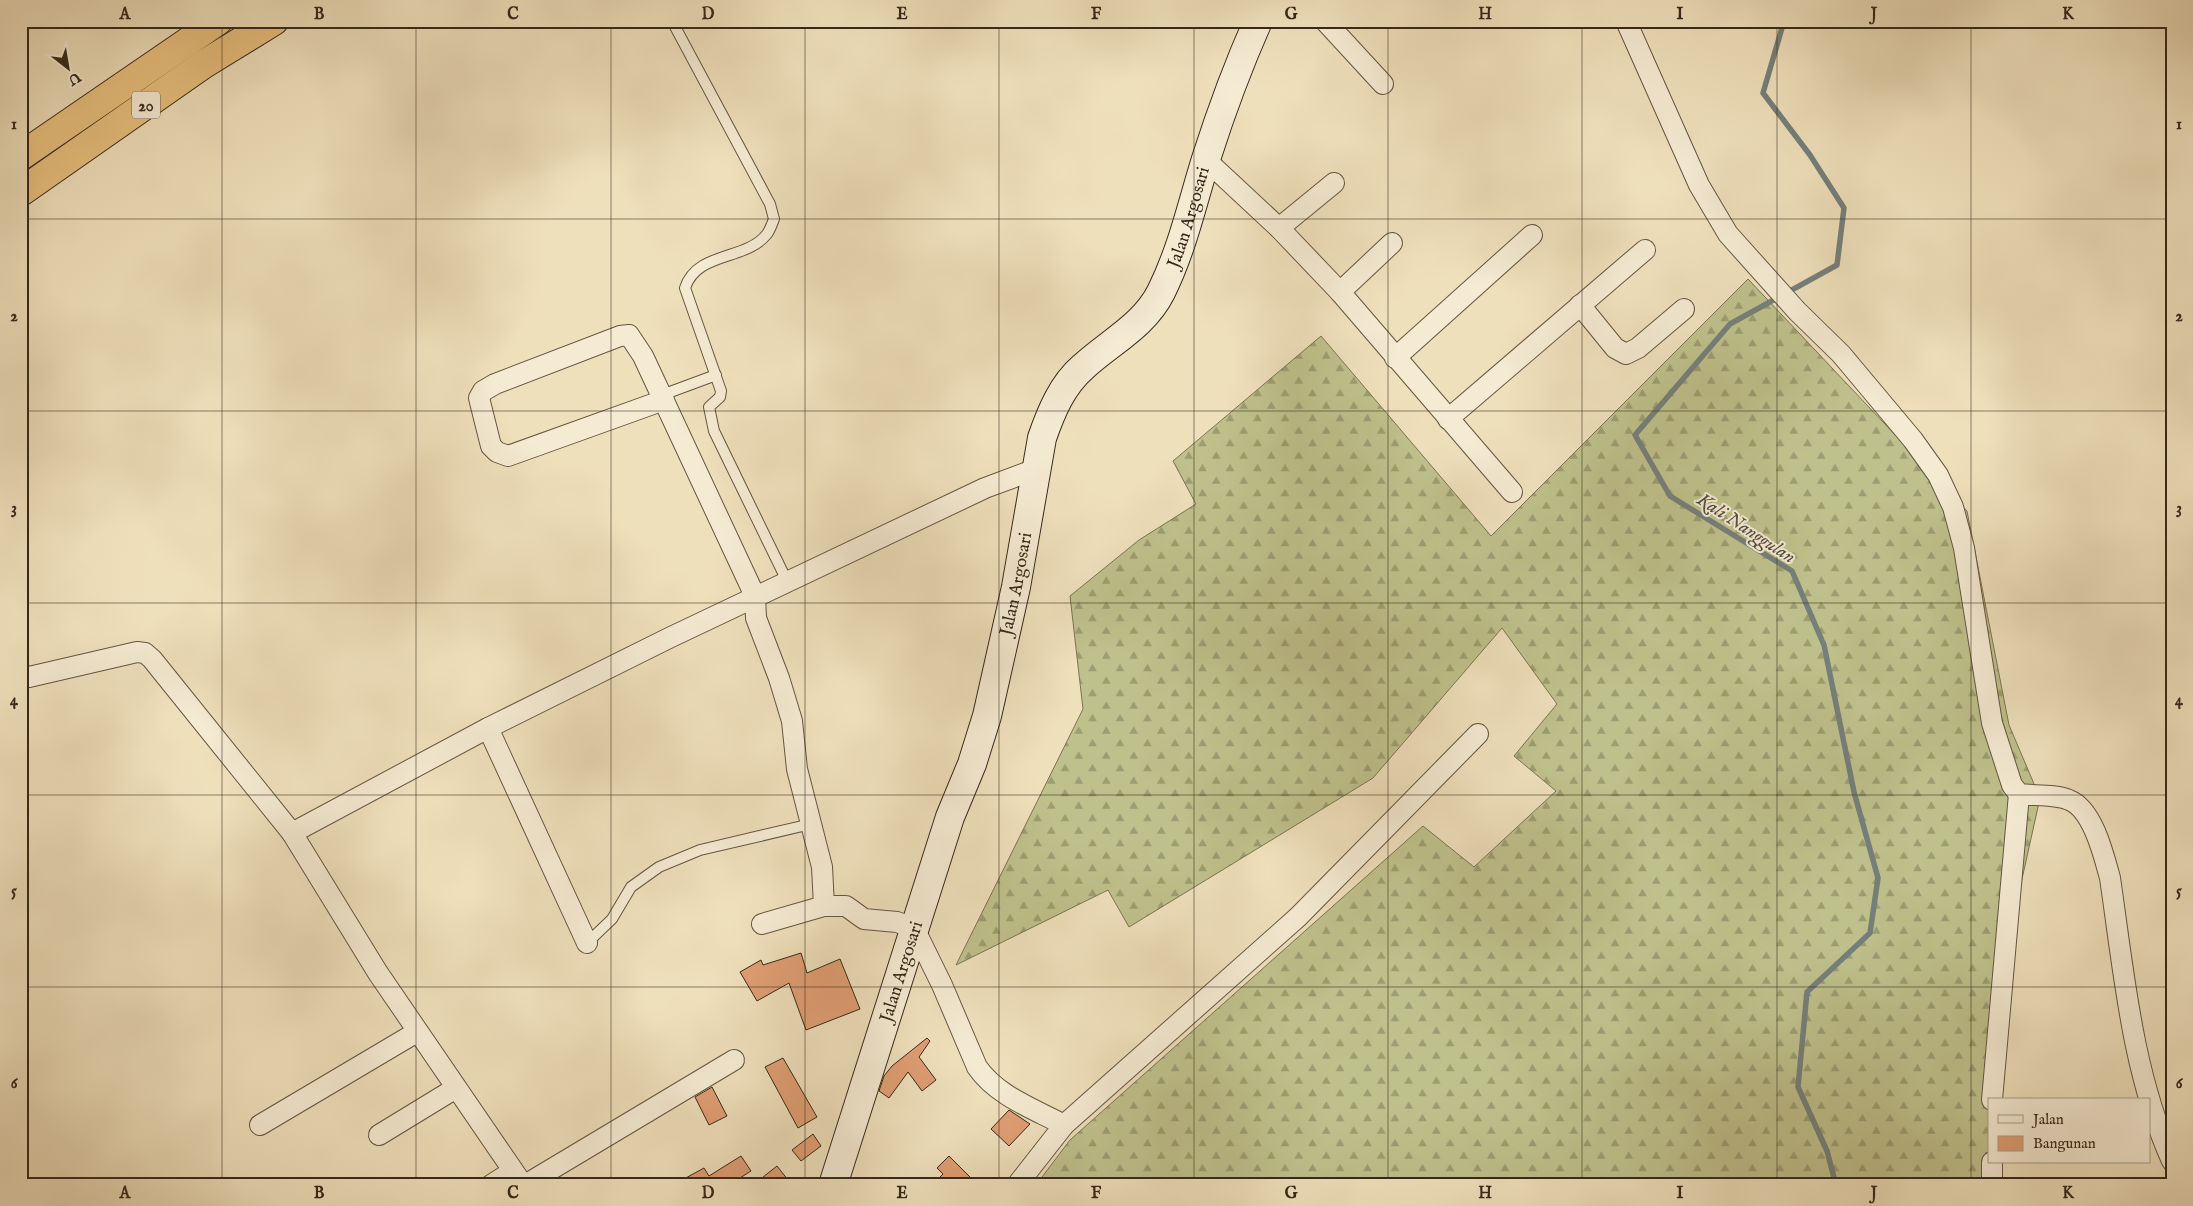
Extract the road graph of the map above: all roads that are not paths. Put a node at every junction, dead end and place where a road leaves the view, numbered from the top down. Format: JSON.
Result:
{"nodes":[{"id":1,"x":218,"y":21,"type":"edge"},
{"id":2,"x":274,"y":21,"type":"edge"},
{"id":3,"x":672,"y":21,"type":"edge"},
{"id":4,"x":1258,"y":21,"type":"edge"},
{"id":5,"x":1324,"y":21,"type":"edge"},
{"id":6,"x":1626,"y":21,"type":"edge"},
{"id":7,"x":1382,"y":84,"type":"dead end"},
{"id":8,"x":21,"y":156,"type":"edge"},
{"id":9,"x":1206,"y":160,"type":"junction"},
{"id":10,"x":1334,"y":183,"type":"dead end"},
{"id":11,"x":21,"y":192,"type":"edge"},
{"id":12,"x":1279,"y":228,"type":"junction"},
{"id":13,"x":1532,"y":235,"type":"dead end"},
{"id":14,"x":1392,"y":243,"type":"dead end"},
{"id":15,"x":1645,"y":250,"type":"dead end"},
{"id":16,"x":1340,"y":292,"type":"junction"},
{"id":17,"x":1580,"y":305,"type":"junction"},
{"id":18,"x":1684,"y":310,"type":"dead end"},
{"id":19,"x":1395,"y":358,"type":"junction"},
{"id":20,"x":716,"y":376,"type":"junction"},
{"id":21,"x":663,"y":398,"type":"junction"},
{"id":22,"x":1448,"y":419,"type":"junction"},
{"id":23,"x":1036,"y":469,"type":"junction"},
{"id":24,"x":1512,"y":492,"type":"dead end"},
{"id":25,"x":787,"y":581,"type":"junction"},
{"id":26,"x":755,"y":596,"type":"junction"},
{"id":27,"x":21,"y":674,"type":"edge"},
{"id":28,"x":488,"y":728,"type":"junction"},
{"id":29,"x":1478,"y":734,"type":"dead end"},
{"id":30,"x":2019,"y":794,"type":"junction"},
{"id":31,"x":812,"y":824,"type":"junction"},
{"id":32,"x":292,"y":833,"type":"junction"},
{"id":33,"x":824,"y":906,"type":"junction"},
{"id":34,"x":762,"y":924,"type":"dead end"},
{"id":35,"x":914,"y":928,"type":"junction"},
{"id":36,"x":587,"y":943,"type":"joint"},
{"id":37,"x":417,"y":1032,"type":"junction"},
{"id":38,"x":734,"y":1060,"type":"dead end"},
{"id":39,"x":456,"y":1088,"type":"junction"},
{"id":40,"x":1992,"y":1098,"type":"edge"},
{"id":41,"x":260,"y":1125,"type":"dead end"},
{"id":42,"x":1064,"y":1125,"type":"junction"},
{"id":43,"x":379,"y":1135,"type":"dead end"},
{"id":44,"x":2172,"y":1161,"type":"edge"},
{"id":45,"x":1992,"y":1164,"type":"edge"},
{"id":46,"x":520,"y":1180,"type":"edge"},
{"id":47,"x":491,"y":1185,"type":"edge"},
{"id":48,"x":833,"y":1185,"type":"edge"},
{"id":49,"x":1017,"y":1185,"type":"edge"},
{"id":50,"x":1992,"y":1185,"type":"edge"}],
"edges":[{"from":1,"to":8,"type":"highway","number":"20"},
{"from":2,"to":11,"type":"highway","number":"20"},
{"from":3,"to":20,"type":"lane"},
{"from":4,"to":9,"type":"street","name":"Jalan Argosari"},
{"from":5,"to":7,"type":"street"},
{"from":6,"to":30,"type":"street"},
{"from":9,"to":12,"type":"street"},
{"from":9,"to":23,"type":"street","name":"Jalan Argosari"},
{"from":10,"to":12,"type":"street"},
{"from":12,"to":16,"type":"street"},
{"from":13,"to":19,"type":"street"},
{"from":14,"to":16,"type":"street"},
{"from":15,"to":17,"type":"street"},
{"from":16,"to":19,"type":"street"},
{"from":17,"to":18,"type":"street"},
{"from":17,"to":22,"type":"street"},
{"from":19,"to":22,"type":"street"},
{"from":20,"to":21,"type":"lane"},
{"from":20,"to":25,"type":"lane"},
{"from":21,"to":21,"type":"street"},
{"from":21,"to":26,"type":"street"},
{"from":22,"to":24,"type":"street"},
{"from":23,"to":25,"type":"street"},
{"from":23,"to":35,"type":"street","name":"Jalan Argosari"},
{"from":25,"to":26,"type":"street"},
{"from":26,"to":28,"type":"street"},
{"from":26,"to":31,"type":"street"},
{"from":27,"to":32,"type":"street"},
{"from":28,"to":32,"type":"street"},
{"from":28,"to":36,"type":"street"},
{"from":29,"to":42,"type":"street"},
{"from":30,"to":40,"type":"street"},
{"from":30,"to":44,"type":"street"},
{"from":31,"to":33,"type":"street"},
{"from":31,"to":36,"type":"lane"},
{"from":32,"to":37,"type":"street"},
{"from":33,"to":34,"type":"street"},
{"from":33,"to":35,"type":"street"},
{"from":35,"to":42,"type":"street"},
{"from":35,"to":48,"type":"street","name":"Jalan Argosari"},
{"from":37,"to":39,"type":"street"},
{"from":37,"to":41,"type":"street"},
{"from":38,"to":46,"type":"street"},
{"from":39,"to":43,"type":"street"},
{"from":39,"to":46,"type":"street"},
{"from":42,"to":49,"type":"street"},
{"from":45,"to":50,"type":"street"},
{"from":46,"to":47,"type":"street"}]}
